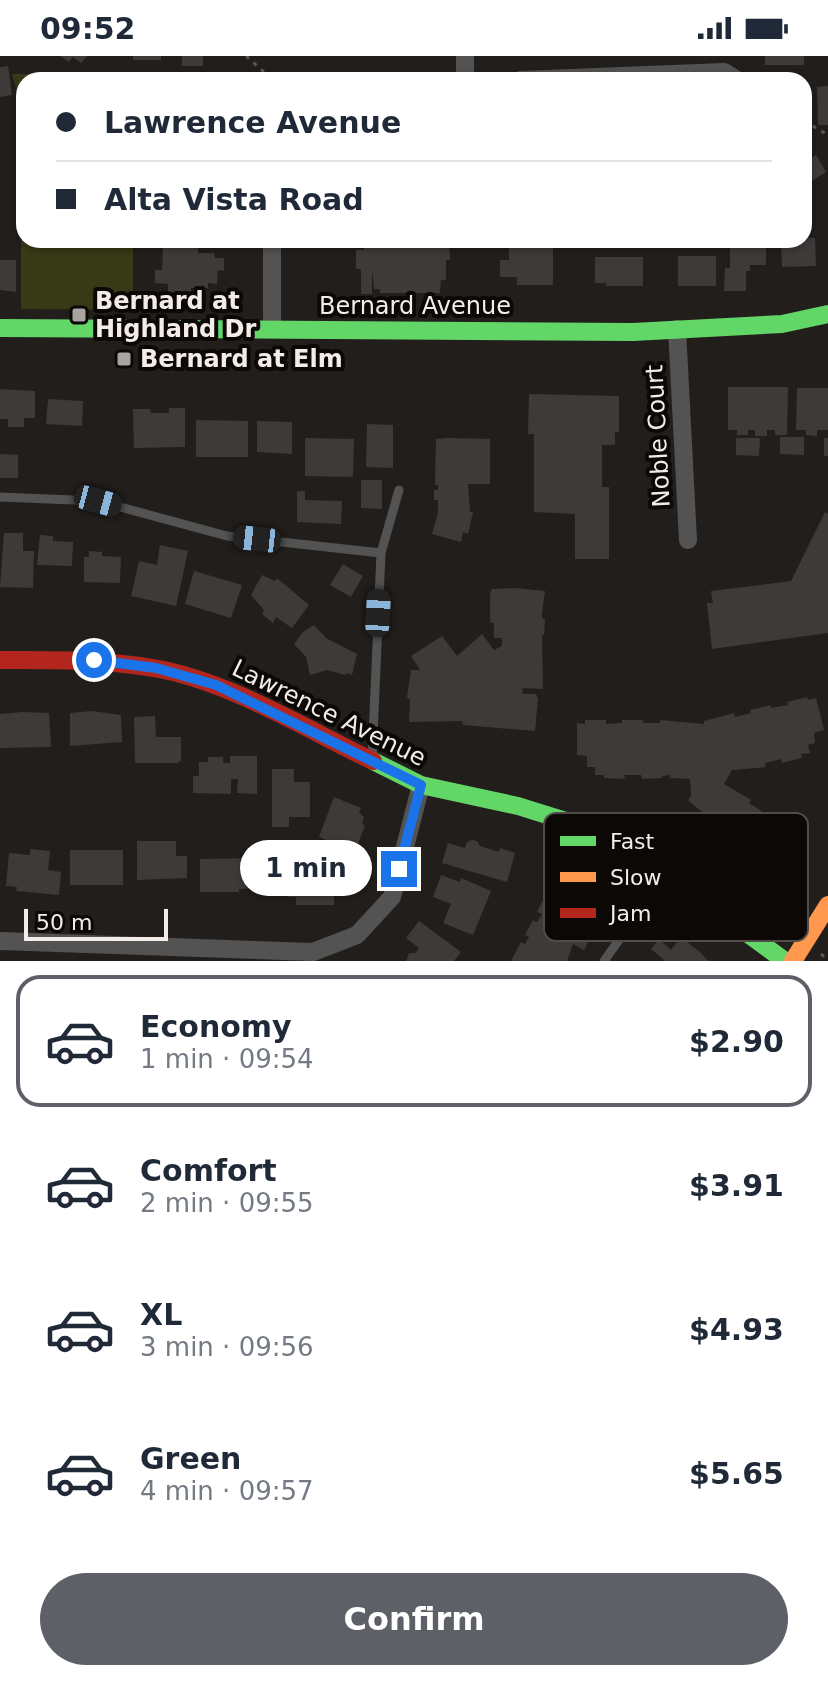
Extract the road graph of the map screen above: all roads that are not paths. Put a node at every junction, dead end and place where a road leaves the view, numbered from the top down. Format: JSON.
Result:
{"nodes":[{"id":1,"x":730,"y":69,"type":"edge"},
{"id":2,"x":673,"y":72,"type":"edge"},
{"id":3,"x":272,"y":248,"type":"edge"},
{"id":4,"x":828,"y":314,"type":"edge"},
{"id":5,"x":0,"y":328,"type":"edge"},
{"id":6,"x":272,"y":329,"type":"junction"},
{"id":7,"x":677,"y":329,"type":"junction"},
{"id":8,"x":399,"y":490,"type":"dead end"},
{"id":9,"x":0,"y":497,"type":"edge"},
{"id":10,"x":688,"y":540,"type":"dead end"},
{"id":11,"x":381,"y":553,"type":"junction"},
{"id":12,"x":0,"y":660,"type":"edge"},
{"id":13,"x":372,"y":762,"type":"junction"},
{"id":14,"x":421,"y":785,"type":"junction"},
{"id":15,"x":544,"y":814,"type":"edge"},
{"id":16,"x":828,"y":905,"type":"edge"},
{"id":17,"x":822,"y":929,"type":"edge"},
{"id":18,"x":0,"y":941,"type":"edge"},
{"id":19,"x":618,"y":941,"type":"edge"},
{"id":20,"x":758,"y":941,"type":"edge"},
{"id":21,"x":604,"y":961,"type":"edge"},
{"id":22,"x":785,"y":961,"type":"edge"},
{"id":23,"x":793,"y":961,"type":"edge"}],
"edges":[{"from":1,"to":2,"type":"street"},
{"from":3,"to":6,"type":"street"},
{"from":4,"to":7,"type":"street","name":"Bernard Avenue"},
{"from":5,"to":6,"type":"street","name":"Bernard Avenue"},
{"from":6,"to":7,"type":"street","name":"Bernard Avenue"},
{"from":7,"to":10,"type":"street","name":"Noble Court"},
{"from":8,"to":11,"type":"lane"},
{"from":9,"to":11,"type":"lane"},
{"from":11,"to":13,"type":"lane"},
{"from":12,"to":13,"type":"street","name":"Lawrence Avenue"},
{"from":13,"to":14,"type":"street","name":"Lawrence Avenue"},
{"from":14,"to":15,"type":"street","name":"Lawrence Avenue"},
{"from":14,"to":18,"type":"street"},
{"from":16,"to":17,"type":"street"},
{"from":17,"to":23,"type":"street"},
{"from":19,"to":21,"type":"lane"},
{"from":20,"to":22,"type":"street","name":"Lawrence Avenue"}]}
